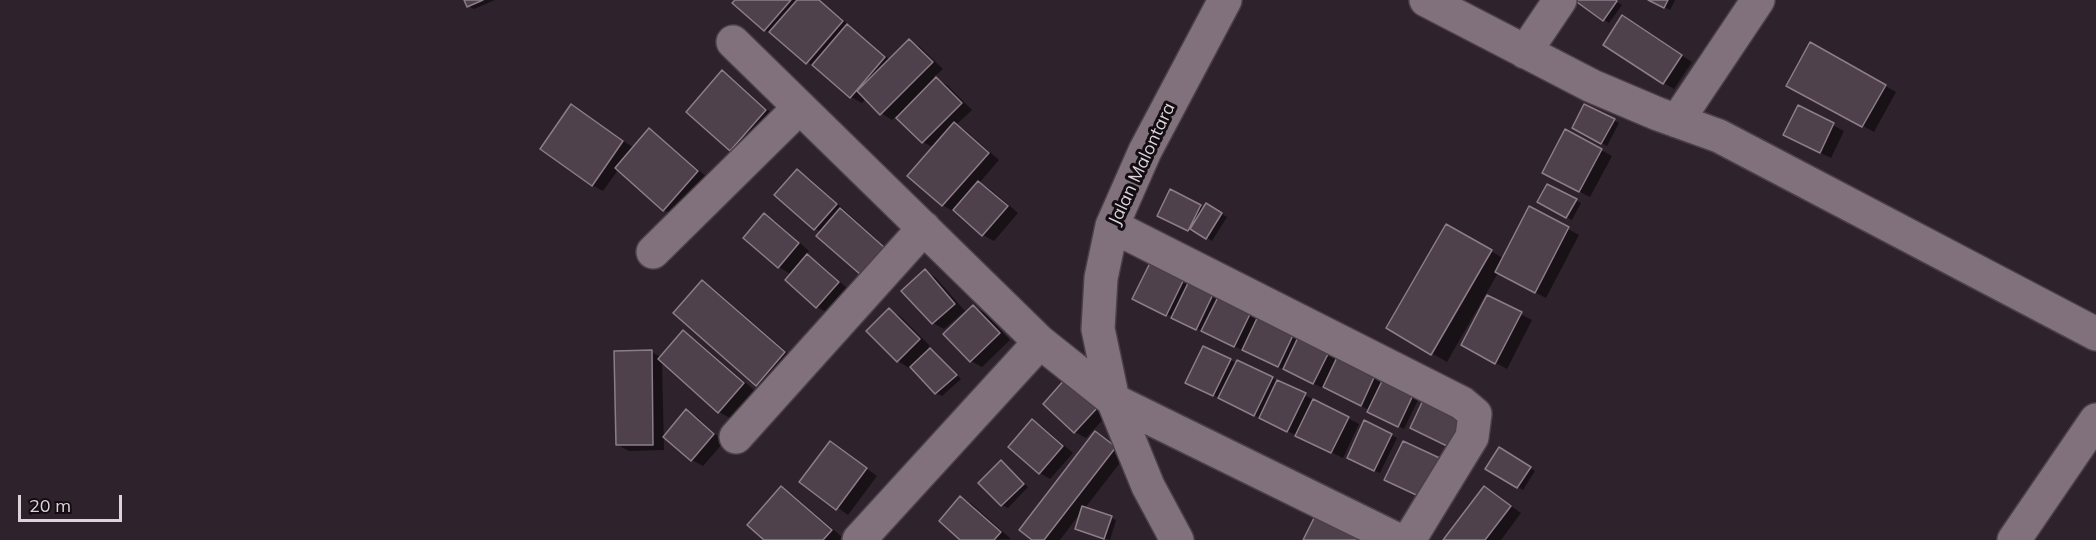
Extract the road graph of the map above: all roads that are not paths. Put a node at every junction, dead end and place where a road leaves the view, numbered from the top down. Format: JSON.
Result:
{"nodes":[{"id":1,"x":1225,"y":0,"type":"edge"},
{"id":2,"x":1426,"y":0,"type":"edge"},
{"id":3,"x":1560,"y":0,"type":"edge"},
{"id":4,"x":1758,"y":0,"type":"edge"},
{"id":5,"x":733,"y":42,"type":"dead end"},
{"id":6,"x":1525,"y":52,"type":"junction"},
{"id":7,"x":799,"y":108,"type":"junction"},
{"id":8,"x":1677,"y":121,"type":"junction"},
{"id":9,"x":1112,"y":226,"type":"junction"},
{"id":10,"x":924,"y":228,"type":"junction"},
{"id":11,"x":653,"y":252,"type":"dead end"},
{"id":12,"x":2096,"y":334,"type":"edge"},
{"id":13,"x":1040,"y":342,"type":"junction"},
{"id":14,"x":1113,"y":400,"type":"junction"},
{"id":15,"x":2096,"y":420,"type":"edge"},
{"id":16,"x":736,"y":437,"type":"dead end"},
{"id":17,"x":859,"y":540,"type":"edge"},
{"id":18,"x":1177,"y":540,"type":"edge"},
{"id":19,"x":1398,"y":540,"type":"edge"},
{"id":20,"x":1409,"y":540,"type":"edge"},
{"id":21,"x":2014,"y":540,"type":"edge"}],
"edges":[{"from":1,"to":9,"type":"street","name":"Jalan Malontara"},
{"from":2,"to":6,"type":"street"},
{"from":3,"to":6,"type":"street"},
{"from":4,"to":8,"type":"street"},
{"from":5,"to":7,"type":"street"},
{"from":6,"to":8,"type":"street"},
{"from":7,"to":10,"type":"street"},
{"from":7,"to":11,"type":"street"},
{"from":8,"to":12,"type":"street"},
{"from":9,"to":14,"type":"street","name":"Jalan Malontara"},
{"from":9,"to":20,"type":"street"},
{"from":10,"to":13,"type":"street"},
{"from":10,"to":16,"type":"street"},
{"from":13,"to":14,"type":"street"},
{"from":13,"to":17,"type":"street"},
{"from":14,"to":18,"type":"street","name":"Jalan Malontara"},
{"from":14,"to":19,"type":"street"},
{"from":15,"to":21,"type":"street"}]}
